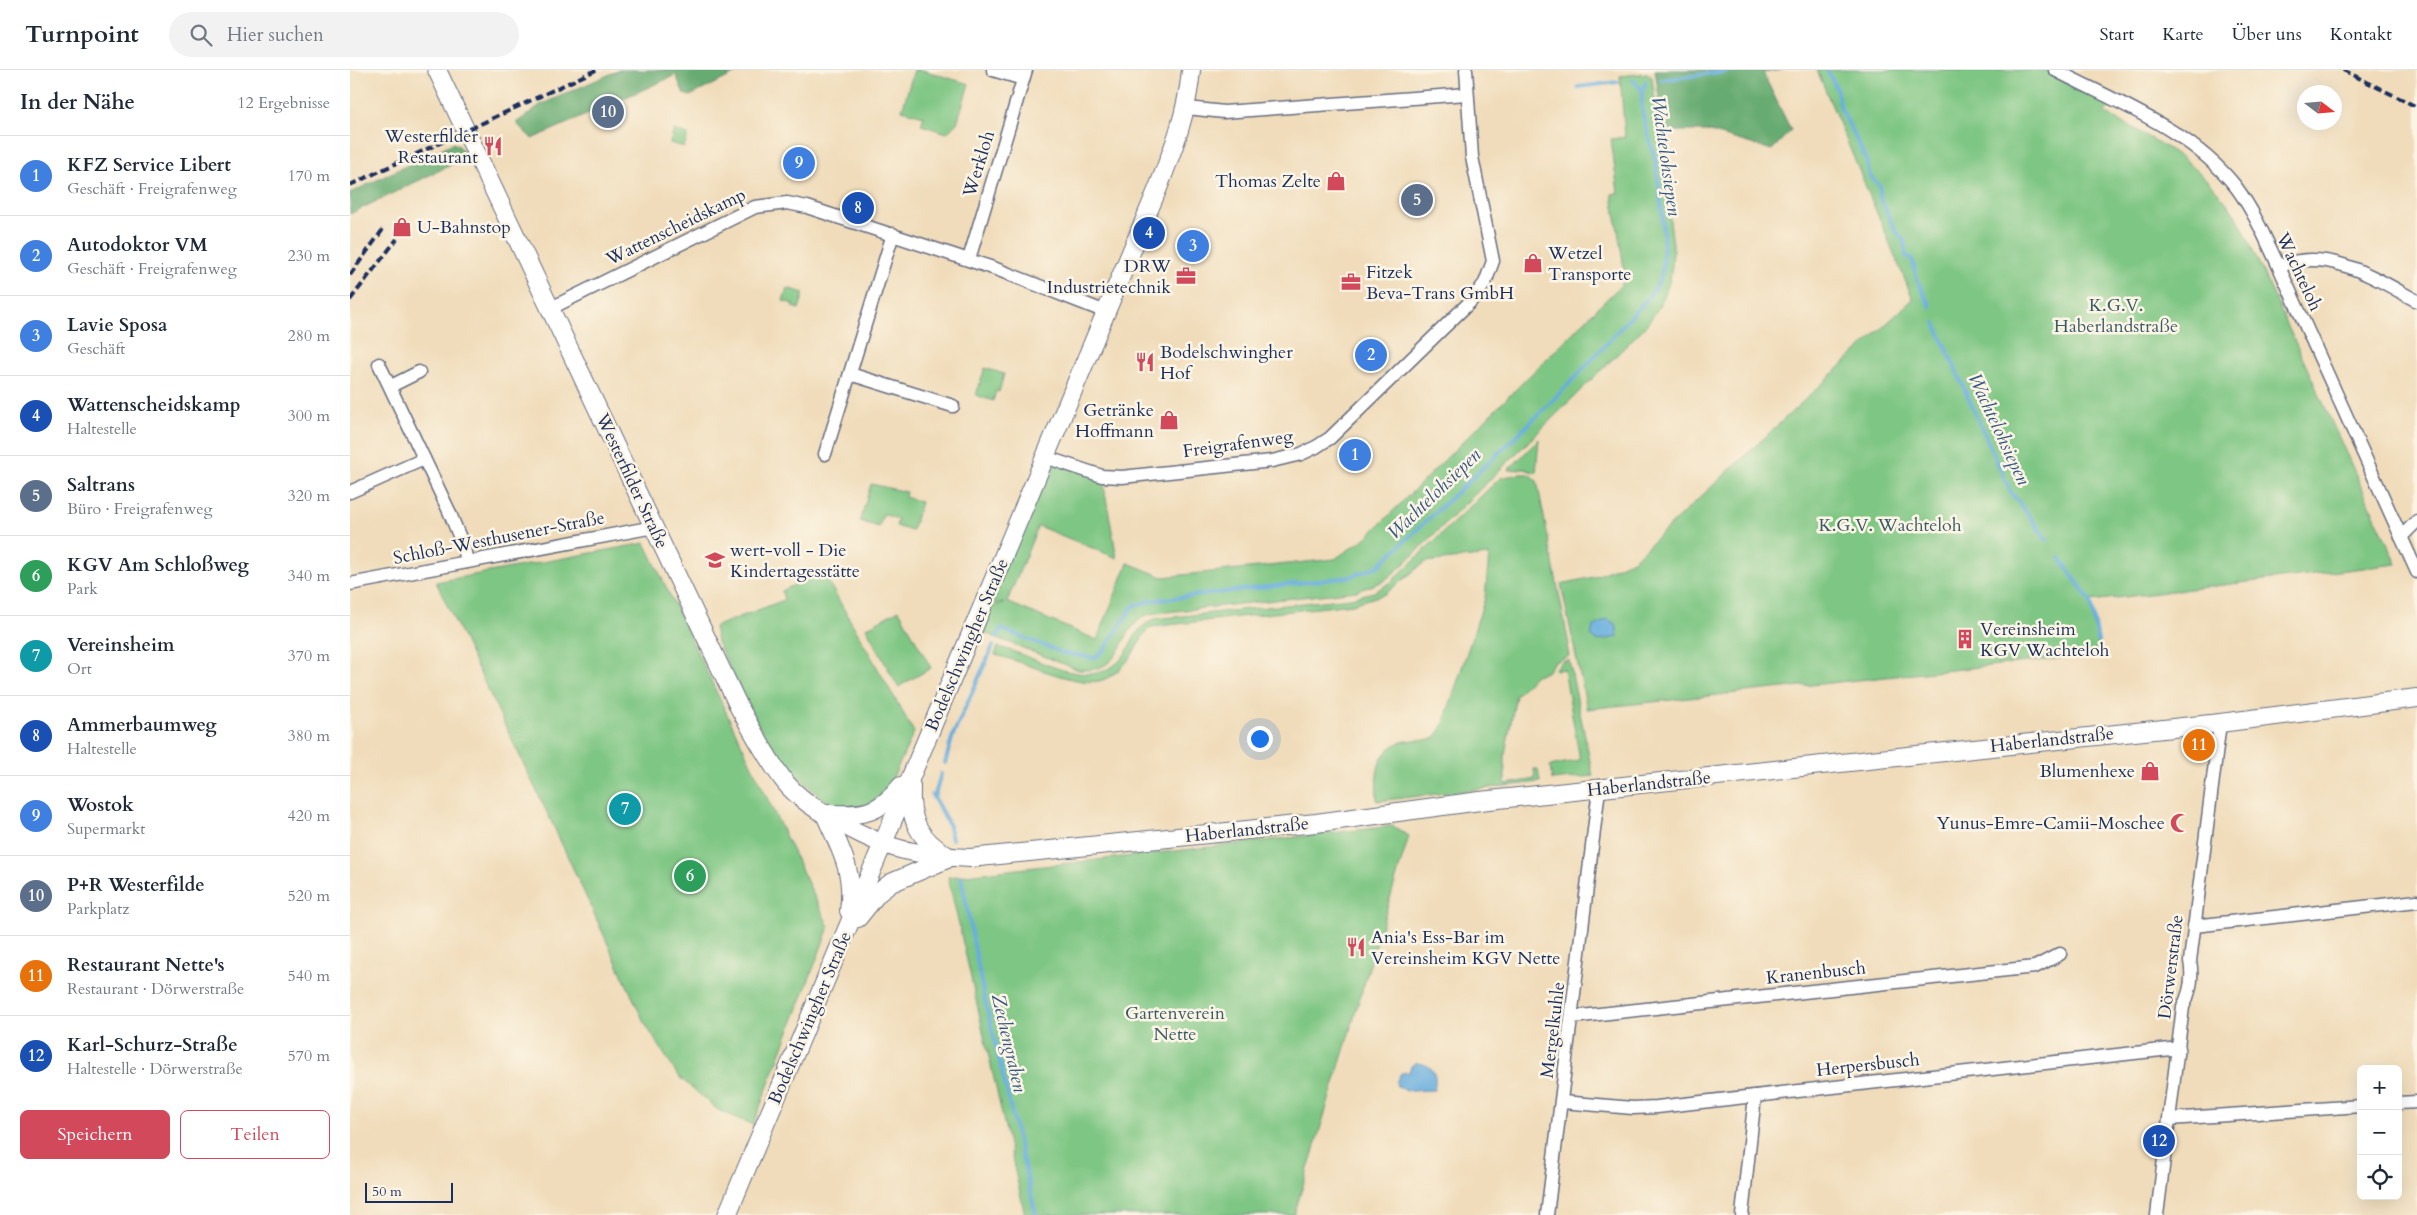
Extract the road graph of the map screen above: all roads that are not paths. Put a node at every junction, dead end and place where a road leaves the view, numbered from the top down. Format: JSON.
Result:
{"nodes":[{"id":1,"x":436,"y":70,"type":"edge"},
{"id":2,"x":993,"y":70,"type":"edge"},
{"id":3,"x":1191,"y":70,"type":"edge"},
{"id":4,"x":1466,"y":70,"type":"edge"},
{"id":5,"x":2055,"y":70,"type":"edge"},
{"id":6,"x":1025,"y":75,"type":"edge"},
{"id":7,"x":1466,"y":94,"type":"junction"},
{"id":8,"x":1187,"y":108,"type":"junction"},
{"id":9,"x":893,"y":234,"type":"junction"},
{"id":10,"x":969,"y":259,"type":"junction"},
{"id":11,"x":2279,"y":267,"type":"junction"},
{"id":12,"x":2417,"y":301,"type":"edge"},
{"id":13,"x":549,"y":308,"type":"junction"},
{"id":14,"x":1106,"y":312,"type":"junction"},
{"id":15,"x":379,"y":364,"type":"dead end"},
{"id":16,"x":419,"y":372,"type":"dead end"},
{"id":17,"x":850,"y":374,"type":"junction"},
{"id":18,"x":391,"y":386,"type":"junction"},
{"id":19,"x":953,"y":406,"type":"dead end"},
{"id":20,"x":825,"y":454,"type":"dead end"},
{"id":21,"x":1045,"y":457,"type":"junction"},
{"id":22,"x":424,"y":459,"type":"junction"},
{"id":23,"x":350,"y":492,"type":"edge"},
{"id":24,"x":2417,"y":521,"type":"edge"},
{"id":25,"x":654,"y":527,"type":"junction"},
{"id":26,"x":2401,"y":537,"type":"junction"},
{"id":27,"x":467,"y":562,"type":"junction"},
{"id":28,"x":2417,"y":572,"type":"edge"},
{"id":29,"x":350,"y":584,"type":"edge"},
{"id":30,"x":2417,"y":698,"type":"edge"},
{"id":31,"x":2220,"y":722,"type":"junction"},
{"id":32,"x":913,"y":771,"type":"junction"},
{"id":33,"x":1599,"y":789,"type":"junction"},
{"id":34,"x":825,"y":814,"type":"junction"},
{"id":35,"x":882,"y":845,"type":"junction"},
{"id":36,"x":949,"y":857,"type":"junction"},
{"id":37,"x":2417,"y":901,"type":"edge"},
{"id":38,"x":2194,"y":926,"type":"junction"},
{"id":39,"x":846,"y":932,"type":"junction"},
{"id":40,"x":2060,"y":954,"type":"dead end"},
{"id":41,"x":1572,"y":1017,"type":"junction"},
{"id":42,"x":2179,"y":1048,"type":"junction"},
{"id":43,"x":1755,"y":1096,"type":"junction"},
{"id":44,"x":1562,"y":1102,"type":"junction"},
{"id":45,"x":2417,"y":1102,"type":"edge"},
{"id":46,"x":2402,"y":1103,"type":"edge"},
{"id":47,"x":2357,"y":1106,"type":"edge"},
{"id":48,"x":2170,"y":1118,"type":"junction"},
{"id":49,"x":727,"y":1215,"type":"edge"},
{"id":50,"x":1547,"y":1215,"type":"edge"},
{"id":51,"x":1742,"y":1215,"type":"edge"},
{"id":52,"x":2158,"y":1215,"type":"edge"}],
"edges":[{"from":1,"to":13,"type":"street","name":"Westerfilder Straße"},
{"from":2,"to":6,"type":"street","name":"Werkloh"},
{"from":3,"to":8,"type":"street","name":"Bodelschwingher Straße"},
{"from":4,"to":7,"type":"street","name":"Freigrafenweg"},
{"from":5,"to":11,"type":"street","name":"Wachteloh"},
{"from":6,"to":10,"type":"street","name":"Werkloh"},
{"from":7,"to":8,"type":"street"},
{"from":7,"to":21,"type":"street","name":"Freigrafenweg"},
{"from":8,"to":14,"type":"street","name":"Bodelschwingher Straße"},
{"from":9,"to":10,"type":"street","name":"Wattenscheidskamp"},
{"from":9,"to":13,"type":"street","name":"Wattenscheidskamp"},
{"from":9,"to":17,"type":"street"},
{"from":10,"to":14,"type":"street","name":"Wattenscheidskamp"},
{"from":11,"to":12,"type":"street"},
{"from":11,"to":26,"type":"street","name":"Wachteloh"},
{"from":13,"to":25,"type":"street","name":"Westerfilder Straße"},
{"from":14,"to":21,"type":"street","name":"Bodelschwingher Straße"},
{"from":15,"to":18,"type":"street"},
{"from":16,"to":18,"type":"street"},
{"from":17,"to":19,"type":"street"},
{"from":17,"to":20,"type":"street"},
{"from":18,"to":22,"type":"street"},
{"from":21,"to":32,"type":"street","name":"Bodelschwingher Straße"},
{"from":22,"to":23,"type":"street"},
{"from":22,"to":27,"type":"street"},
{"from":24,"to":26,"type":"street"},
{"from":25,"to":27,"type":"street","name":"Schloß-Westhusener-Straße"},
{"from":25,"to":34,"type":"street","name":"Westerfilder Straße"},
{"from":26,"to":28,"type":"street","name":"Wachteloh"},
{"from":27,"to":29,"type":"street","name":"Schloß-Westhusener-Straße"},
{"from":30,"to":31,"type":"street","name":"Haberlandstraße"},
{"from":31,"to":33,"type":"street","name":"Haberlandstraße"},
{"from":31,"to":38,"type":"street","name":"Dörwerstraße"},
{"from":32,"to":34,"type":"street"},
{"from":32,"to":35,"type":"street","name":"Bodelschwingher Straße"},
{"from":32,"to":36,"type":"street"},
{"from":33,"to":36,"type":"street","name":"Haberlandstraße"},
{"from":33,"to":41,"type":"street","name":"Mergelkuhle"},
{"from":34,"to":35,"type":"street","name":"Westerfilder Straße"},
{"from":34,"to":39,"type":"street"},
{"from":35,"to":36,"type":"street","name":"Haberlandstraße"},
{"from":35,"to":39,"type":"street","name":"Bodelschwingher Straße"},
{"from":36,"to":39,"type":"street"},
{"from":37,"to":38,"type":"street"},
{"from":38,"to":42,"type":"street","name":"Dörwerstraße"},
{"from":39,"to":49,"type":"street","name":"Bodelschwingher Straße"},
{"from":40,"to":41,"type":"street","name":"Kranenbusch"},
{"from":41,"to":44,"type":"street","name":"Mergelkuhle"},
{"from":42,"to":43,"type":"street","name":"Herpersbusch"},
{"from":42,"to":48,"type":"street","name":"Dörwerstraße"},
{"from":43,"to":44,"type":"street","name":"Herpersbusch"},
{"from":43,"to":51,"type":"street"},
{"from":44,"to":50,"type":"street","name":"Mergelkuhle"},
{"from":45,"to":46,"type":"street"},
{"from":47,"to":48,"type":"street"},
{"from":48,"to":52,"type":"street","name":"Dörwerstraße"}]}
